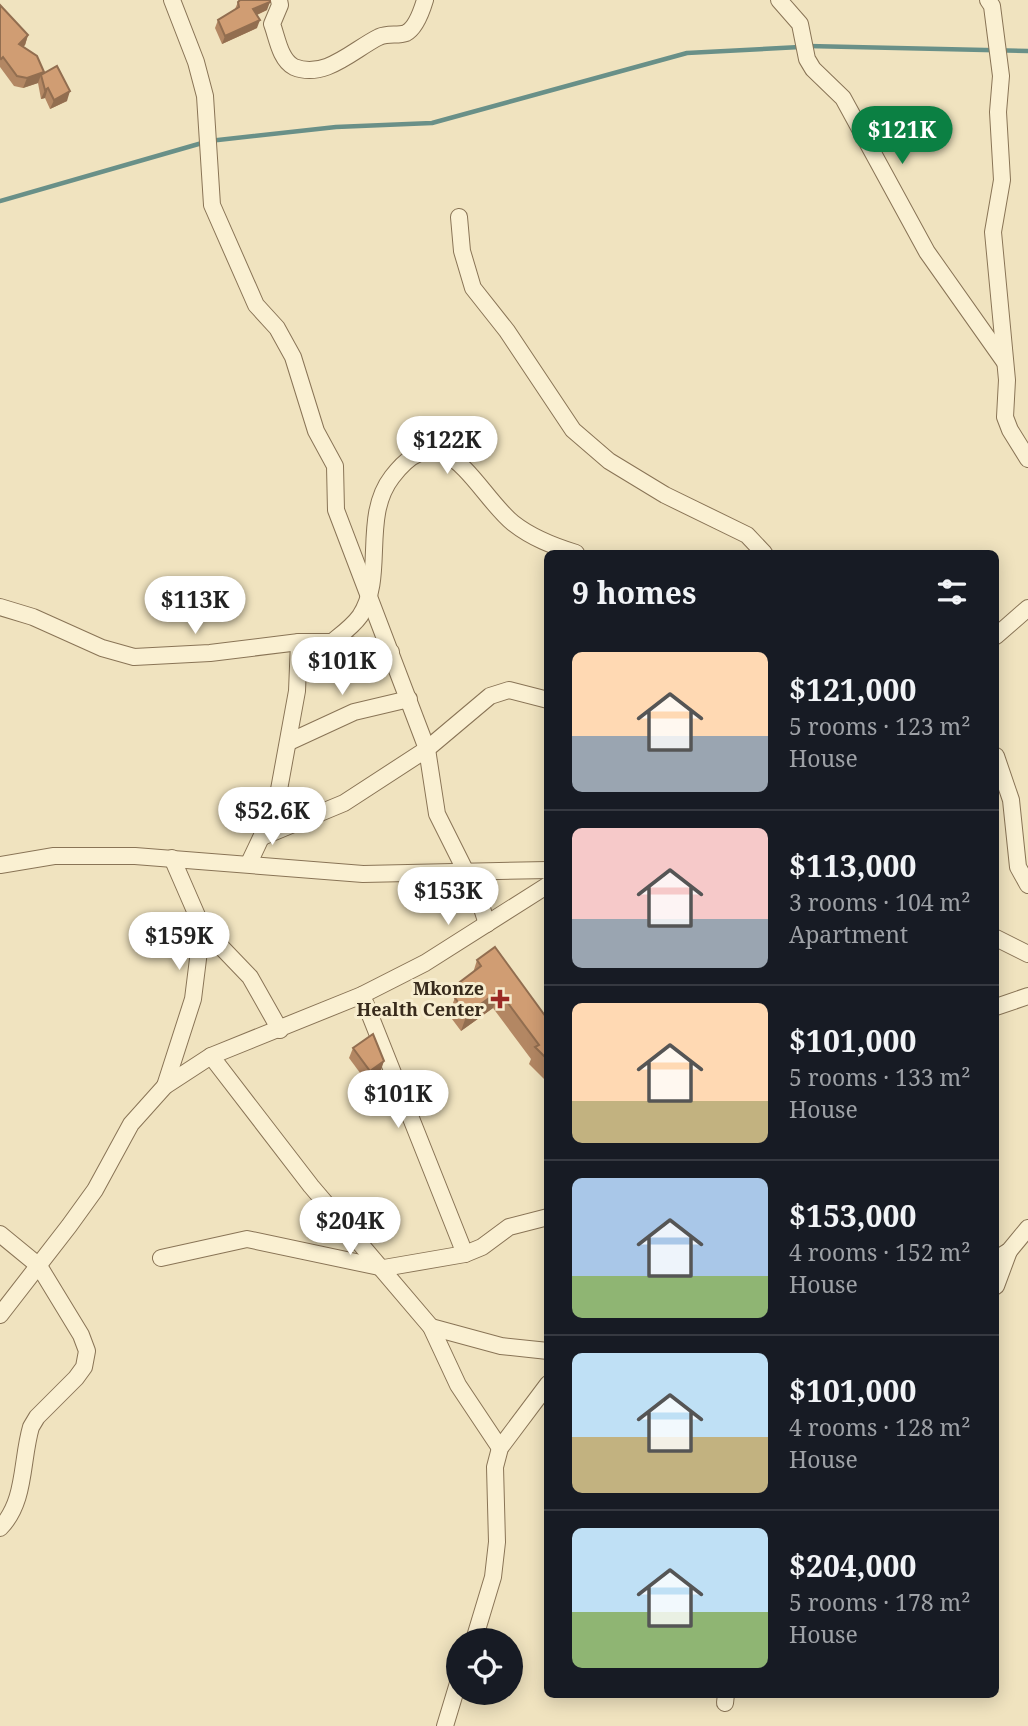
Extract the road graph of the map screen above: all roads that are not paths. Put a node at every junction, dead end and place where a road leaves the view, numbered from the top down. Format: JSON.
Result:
{"nodes":[{"id":1,"x":172,"y":0,"type":"edge"},
{"id":2,"x":279,"y":0,"type":"edge"},
{"id":3,"x":425,"y":0,"type":"edge"},
{"id":4,"x":779,"y":0,"type":"edge"},
{"id":5,"x":988,"y":0,"type":"edge"},
{"id":6,"x":459,"y":218,"type":"dead end"},
{"id":7,"x":1005,"y":363,"type":"junction"},
{"id":8,"x":1028,"y":459,"type":"edge"},
{"id":9,"x":569,"y":550,"type":"edge"},
{"id":10,"x":761,"y":550,"type":"edge"},
{"id":11,"x":369,"y":594,"type":"junction"},
{"id":12,"x":0,"y":607,"type":"edge"},
{"id":13,"x":1028,"y":608,"type":"edge"},
{"id":14,"x":999,"y":631,"type":"edge"},
{"id":15,"x":299,"y":642,"type":"junction"},
{"id":16,"x":332,"y":642,"type":"junction"},
{"id":17,"x":391,"y":652,"type":"junction"},
{"id":18,"x":409,"y":699,"type":"junction"},
{"id":19,"x":544,"y":699,"type":"edge"},
{"id":20,"x":289,"y":742,"type":"junction"},
{"id":21,"x":427,"y":749,"type":"junction"},
{"id":22,"x":999,"y":765,"type":"edge"},
{"id":23,"x":261,"y":836,"type":"junction"},
{"id":24,"x":172,"y":858,"type":"junction"},
{"id":25,"x":249,"y":863,"type":"junction"},
{"id":26,"x":0,"y":865,"type":"edge"},
{"id":27,"x":544,"y":870,"type":"edge"},
{"id":28,"x":465,"y":871,"type":"junction"},
{"id":29,"x":1028,"y":885,"type":"edge"},
{"id":30,"x":544,"y":889,"type":"edge"},
{"id":31,"x":488,"y":924,"type":"junction"},
{"id":32,"x":202,"y":927,"type":"junction"},
{"id":33,"x":999,"y":940,"type":"edge"},
{"id":34,"x":1028,"y":954,"type":"edge"},
{"id":35,"x":362,"y":995,"type":"junction"},
{"id":36,"x":1028,"y":996,"type":"edge"},
{"id":37,"x":999,"y":1006,"type":"edge"},
{"id":38,"x":280,"y":1030,"type":"junction"},
{"id":39,"x":211,"y":1056,"type":"junction"},
{"id":40,"x":164,"y":1086,"type":"junction"},
{"id":41,"x":544,"y":1218,"type":"edge"},
{"id":42,"x":1028,"y":1228,"type":"edge"},
{"id":43,"x":0,"y":1234,"type":"edge"},
{"id":44,"x":465,"y":1254,"type":"junction"},
{"id":45,"x":1002,"y":1255,"type":"edge"},
{"id":46,"x":161,"y":1258,"type":"dead end"},
{"id":47,"x":39,"y":1266,"type":"junction"},
{"id":48,"x":384,"y":1268,"type":"junction"},
{"id":49,"x":0,"y":1315,"type":"edge"},
{"id":50,"x":431,"y":1327,"type":"junction"},
{"id":51,"x":544,"y":1351,"type":"edge"},
{"id":52,"x":544,"y":1389,"type":"edge"},
{"id":53,"x":500,"y":1448,"type":"junction"},
{"id":54,"x":0,"y":1528,"type":"edge"},
{"id":55,"x":478,"y":1628,"type":"edge"},
{"id":56,"x":451,"y":1705,"type":"edge"},
{"id":57,"x":445,"y":1726,"type":"edge"}],
"edges":[{"from":1,"to":11,"type":"street"},
{"from":2,"to":3,"type":"street"},
{"from":4,"to":7,"type":"street"},
{"from":5,"to":7,"type":"street"},
{"from":6,"to":10,"type":"street"},
{"from":7,"to":8,"type":"street"},
{"from":9,"to":11,"type":"street"},
{"from":11,"to":16,"type":"street"},
{"from":11,"to":17,"type":"street"},
{"from":12,"to":15,"type":"street"},
{"from":13,"to":14,"type":"street"},
{"from":15,"to":16,"type":"street"},
{"from":15,"to":20,"type":"street"},
{"from":16,"to":17,"type":"street"},
{"from":17,"to":18,"type":"street"},
{"from":18,"to":20,"type":"street"},
{"from":18,"to":21,"type":"street"},
{"from":19,"to":21,"type":"street"},
{"from":20,"to":23,"type":"street"},
{"from":21,"to":23,"type":"street"},
{"from":21,"to":28,"type":"street"},
{"from":22,"to":29,"type":"street"},
{"from":23,"to":25,"type":"street"},
{"from":24,"to":25,"type":"street"},
{"from":24,"to":26,"type":"street"},
{"from":24,"to":32,"type":"street"},
{"from":25,"to":28,"type":"street"},
{"from":27,"to":28,"type":"street"},
{"from":28,"to":31,"type":"street"},
{"from":30,"to":31,"type":"street"},
{"from":31,"to":35,"type":"street"},
{"from":32,"to":38,"type":"street"},
{"from":32,"to":40,"type":"street"},
{"from":33,"to":34,"type":"street"},
{"from":35,"to":38,"type":"street"},
{"from":35,"to":44,"type":"street"},
{"from":36,"to":37,"type":"street"},
{"from":38,"to":39,"type":"street"},
{"from":39,"to":40,"type":"street"},
{"from":39,"to":48,"type":"street"},
{"from":40,"to":47,"type":"street"},
{"from":41,"to":44,"type":"street"},
{"from":42,"to":45,"type":"street"},
{"from":43,"to":47,"type":"street"},
{"from":44,"to":48,"type":"street"},
{"from":46,"to":48,"type":"street"},
{"from":47,"to":49,"type":"street"},
{"from":47,"to":54,"type":"street"},
{"from":48,"to":50,"type":"street"},
{"from":50,"to":51,"type":"street"},
{"from":50,"to":53,"type":"street"},
{"from":52,"to":53,"type":"street"},
{"from":53,"to":55,"type":"street"},
{"from":56,"to":57,"type":"street"}]}
